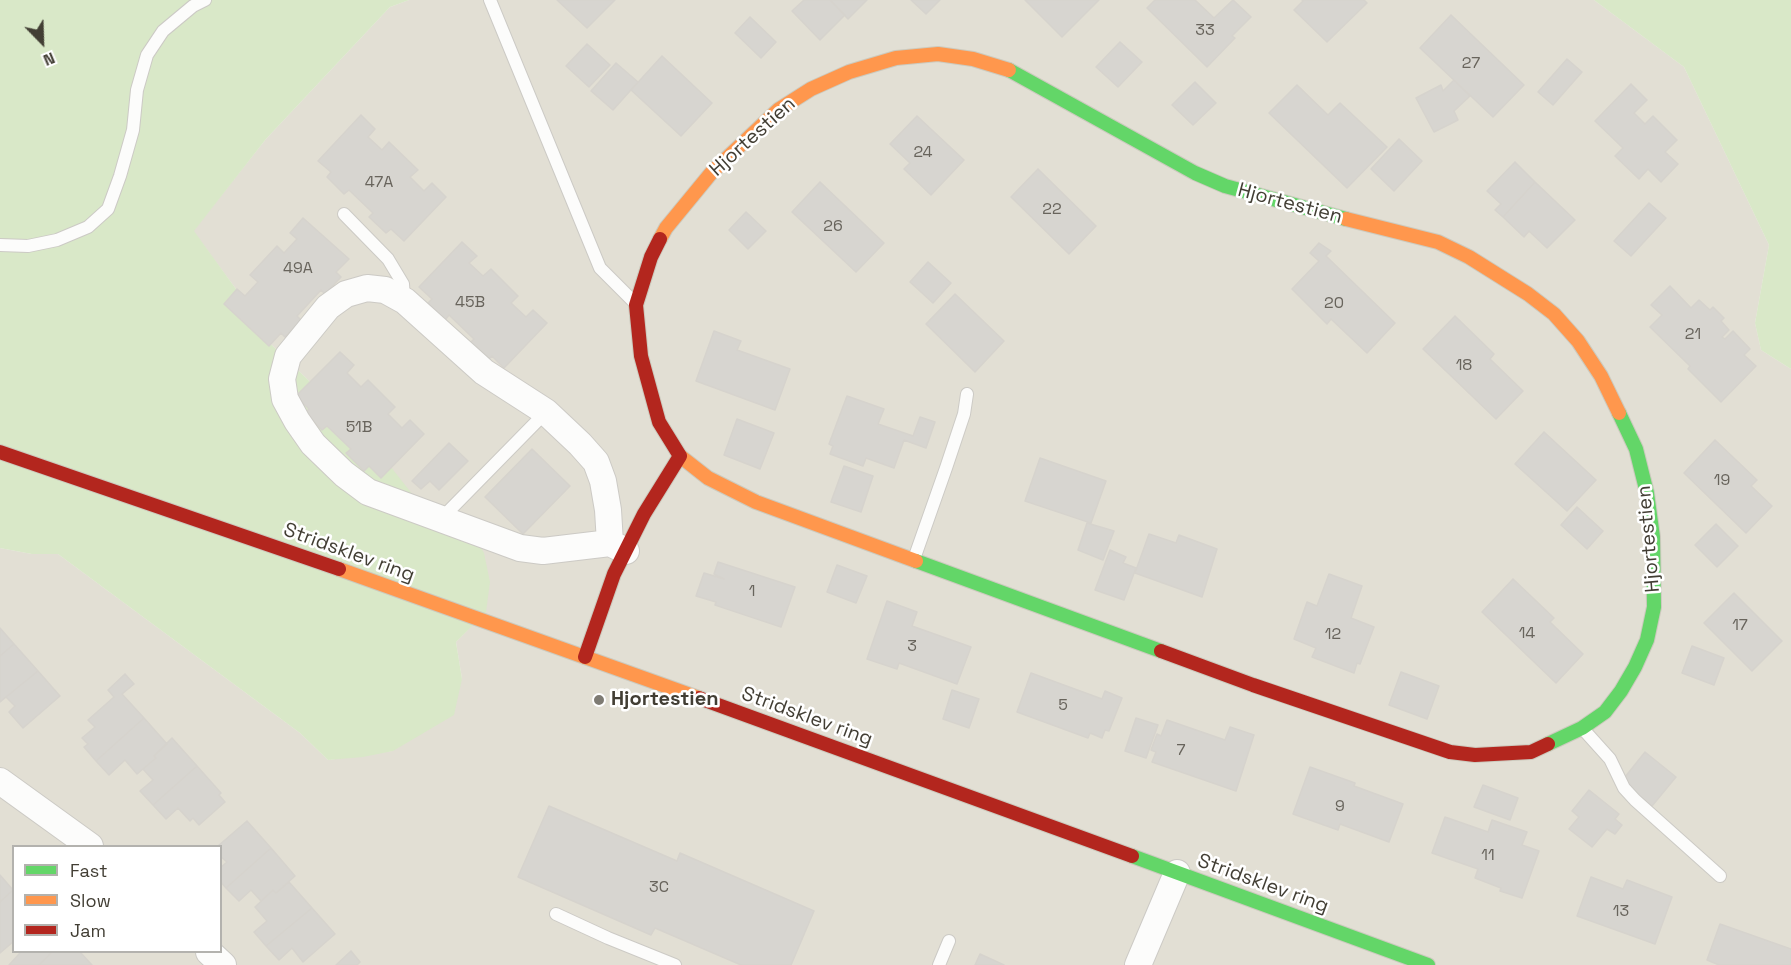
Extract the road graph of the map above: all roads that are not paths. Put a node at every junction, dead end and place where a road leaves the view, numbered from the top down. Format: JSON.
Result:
{"nodes":[{"id":1,"x":205,"y":0,"type":"edge"},
{"id":2,"x":490,"y":0,"type":"edge"},
{"id":3,"x":344,"y":214,"type":"dead end"},
{"id":4,"x":0,"y":245,"type":"edge"},
{"id":5,"x":405,"y":301,"type":"junction"},
{"id":6,"x":636,"y":305,"type":"junction"},
{"id":7,"x":967,"y":394,"type":"dead end"},
{"id":8,"x":546,"y":412,"type":"junction"},
{"id":9,"x":0,"y":452,"type":"edge"},
{"id":10,"x":680,"y":456,"type":"junction"},
{"id":11,"x":440,"y":520,"type":"junction"},
{"id":12,"x":618,"y":547,"type":"junction"},
{"id":13,"x":913,"y":560,"type":"junction"},
{"id":14,"x":585,"y":657,"type":"junction"},
{"id":15,"x":1582,"y":728,"type":"junction"},
{"id":16,"x":0,"y":781,"type":"edge"},
{"id":17,"x":89,"y":845,"type":"edge"},
{"id":18,"x":1177,"y":873,"type":"junction"},
{"id":19,"x":1720,"y":876,"type":"dead end"},
{"id":20,"x":556,"y":914,"type":"dead end"},
{"id":21,"x":949,"y":941,"type":"dead end"},
{"id":22,"x":211,"y":953,"type":"edge"},
{"id":23,"x":223,"y":965,"type":"edge"},
{"id":24,"x":675,"y":965,"type":"edge"},
{"id":25,"x":939,"y":965,"type":"edge"},
{"id":26,"x":1138,"y":965,"type":"edge"},
{"id":27,"x":1428,"y":965,"type":"edge"}],
"edges":[{"from":1,"to":4,"type":"lane"},
{"from":2,"to":6,"type":"lane"},
{"from":3,"to":5,"type":"lane"},
{"from":5,"to":8,"type":"street"},
{"from":5,"to":11,"type":"street"},
{"from":6,"to":10,"type":"street","name":"Hjortestien"},
{"from":6,"to":15,"type":"street","name":"Hjortestien"},
{"from":7,"to":13,"type":"lane"},
{"from":8,"to":11,"type":"lane"},
{"from":8,"to":12,"type":"street"},
{"from":9,"to":14,"type":"street","name":"Stridsklev ring"},
{"from":10,"to":12,"type":"street"},
{"from":10,"to":13,"type":"street","name":"Hjortestien"},
{"from":11,"to":12,"type":"street"},
{"from":12,"to":14,"type":"street"},
{"from":13,"to":15,"type":"street","name":"Hjortestien"},
{"from":14,"to":18,"type":"street","name":"Stridsklev ring"},
{"from":15,"to":19,"type":"lane"},
{"from":16,"to":17,"type":"street"},
{"from":18,"to":26,"type":"street"},
{"from":18,"to":27,"type":"street","name":"Stridsklev ring"},
{"from":20,"to":24,"type":"lane"},
{"from":21,"to":25,"type":"lane"},
{"from":22,"to":23,"type":"street"}]}
